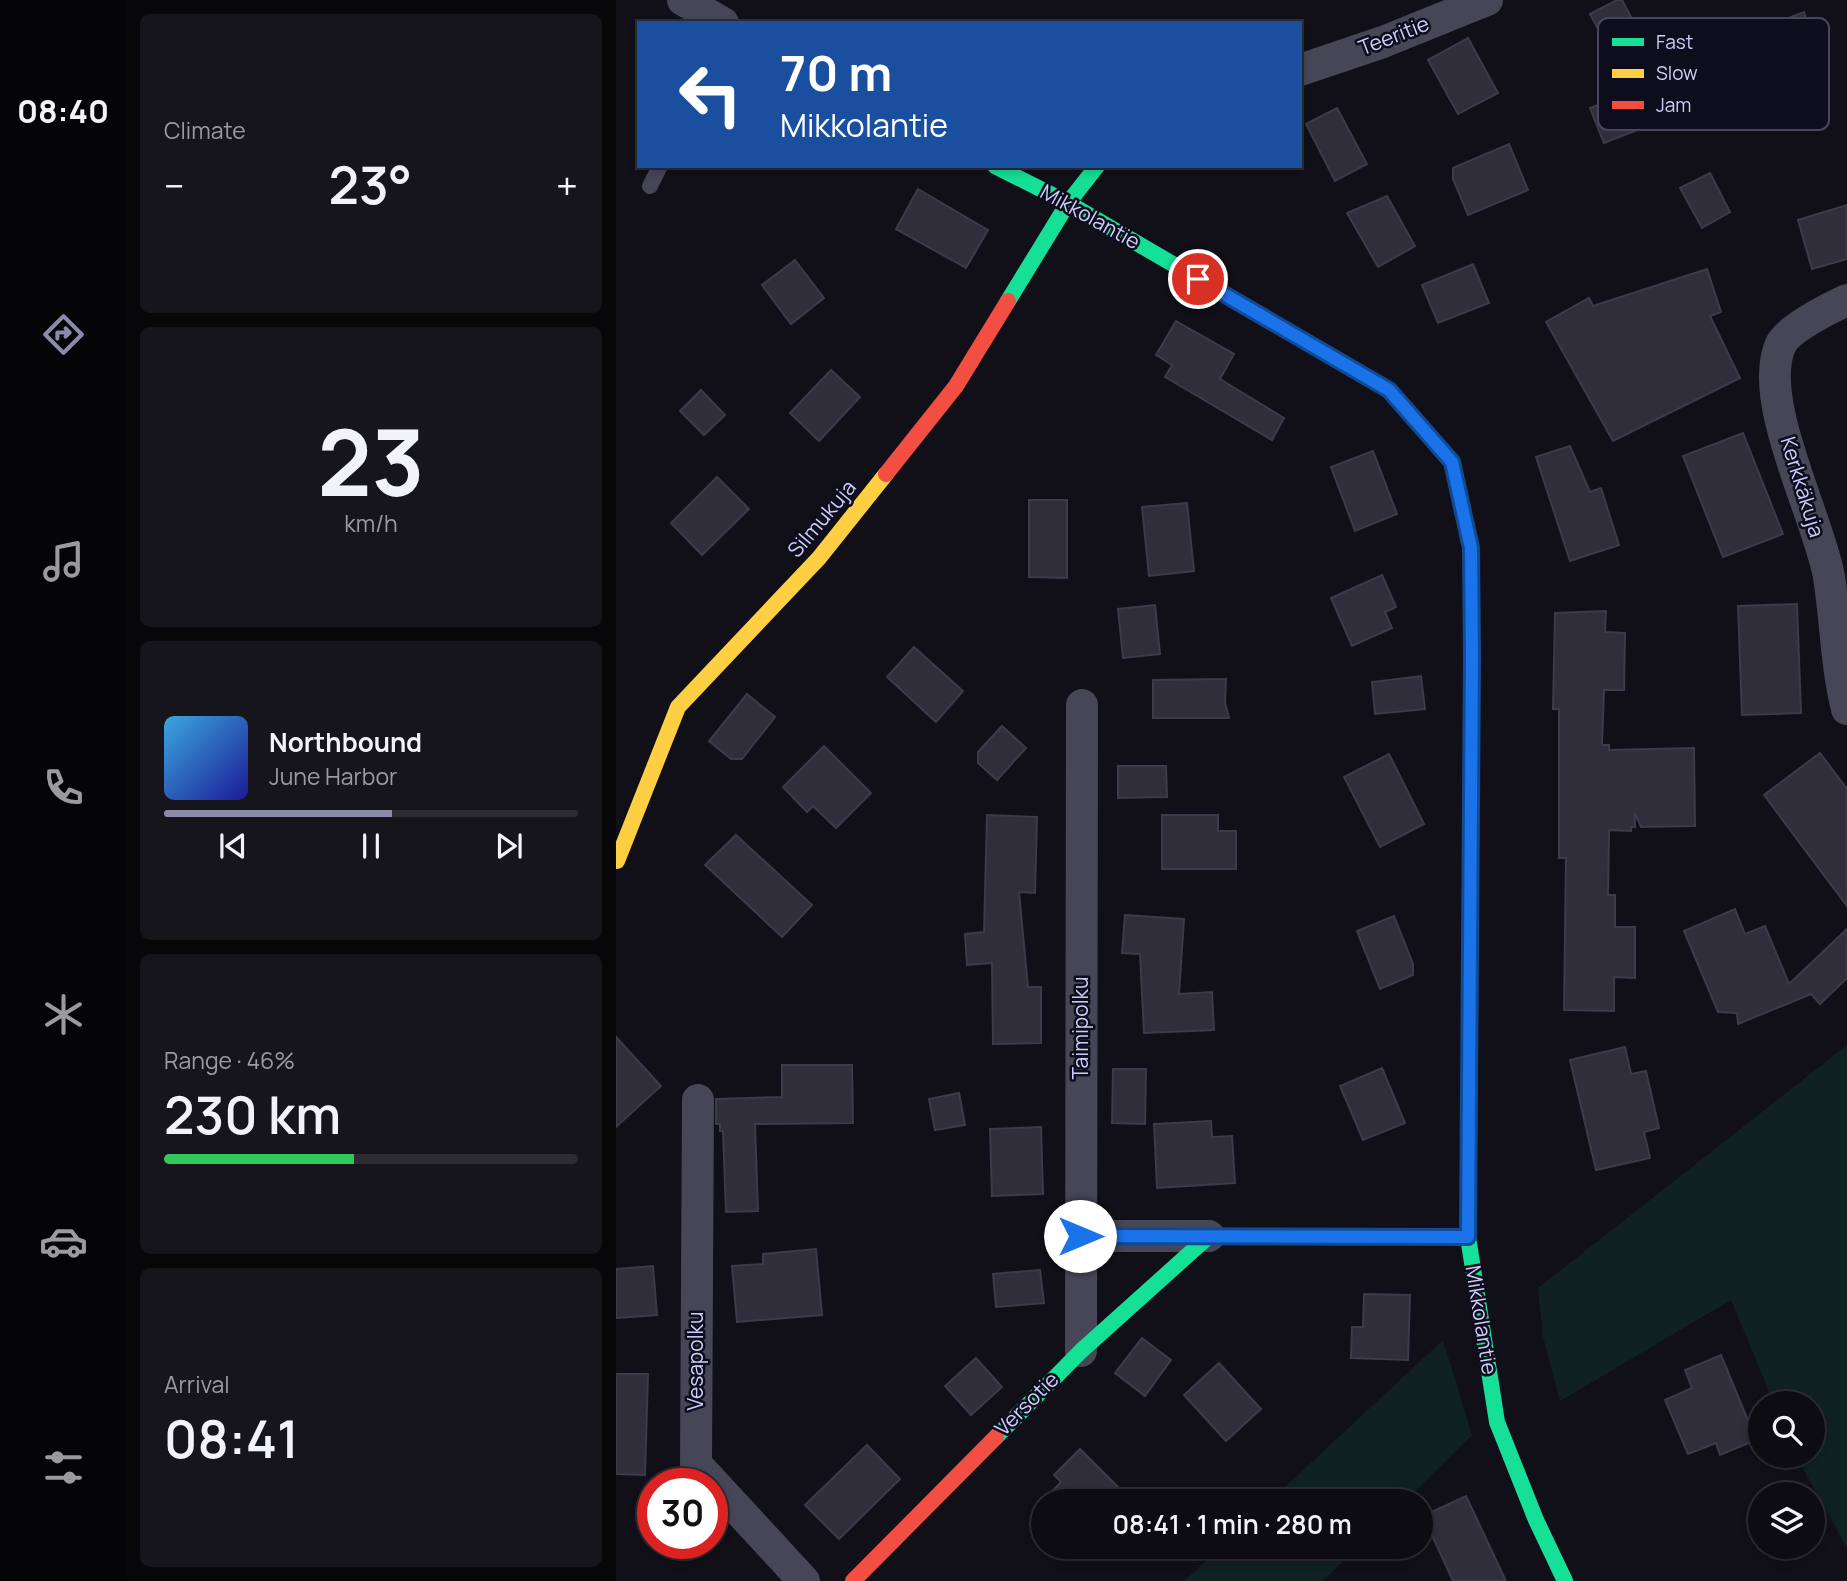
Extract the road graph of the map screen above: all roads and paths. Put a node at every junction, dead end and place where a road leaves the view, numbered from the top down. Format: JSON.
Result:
{"nodes":[{"id":1,"x":683,"y":0,"type":"edge"},
{"id":2,"x":1487,"y":0,"type":"edge"},
{"id":3,"x":720,"y":21,"type":"edge"},
{"id":4,"x":1302,"y":69,"type":"edge"},
{"id":5,"x":659,"y":168,"type":"edge"},
{"id":6,"x":999,"y":168,"type":"edge"},
{"id":7,"x":1095,"y":168,"type":"edge"},
{"id":8,"x":650,"y":186,"type":"dead end"},
{"id":9,"x":1068,"y":202,"type":"junction"},
{"id":10,"x":1847,"y":300,"type":"edge"},
{"id":11,"x":1082,"y":705,"type":"dead end"},
{"id":12,"x":1847,"y":709,"type":"edge"},
{"id":13,"x":617,"y":861,"type":"edge"},
{"id":14,"x":698,"y":1100,"type":"dead end"},
{"id":15,"x":1080,"y":1236,"type":"junction"},
{"id":16,"x":1209,"y":1236,"type":"junction"},
{"id":17,"x":1468,"y":1237,"type":"junction"},
{"id":18,"x":1081,"y":1351,"type":"junction"},
{"id":19,"x":804,"y":1581,"type":"edge"},
{"id":20,"x":853,"y":1581,"type":"edge"},
{"id":21,"x":1565,"y":1581,"type":"edge"}],
"edges":[{"from":1,"to":3,"type":"street"},
{"from":2,"to":4,"type":"street","name":"Teeritie"},
{"from":5,"to":8,"type":"lane"},
{"from":6,"to":9,"type":"street","name":"Mikkolantie"},
{"from":7,"to":9,"type":"street"},
{"from":9,"to":13,"type":"street","name":"Silmukuja"},
{"from":9,"to":17,"type":"street","name":"Mikkolantie"},
{"from":10,"to":12,"type":"street","name":"Kerkkäkuja"},
{"from":11,"to":15,"type":"street","name":"Taimipolku"},
{"from":14,"to":19,"type":"street","name":"Vesapolku"},
{"from":15,"to":16,"type":"street"},
{"from":15,"to":18,"type":"street","name":"Taimipolku"},
{"from":16,"to":17,"type":"street"},
{"from":16,"to":18,"type":"street","name":"Versotie"},
{"from":17,"to":21,"type":"street","name":"Mikkolantie"},
{"from":18,"to":20,"type":"street","name":"Versotie"}]}
